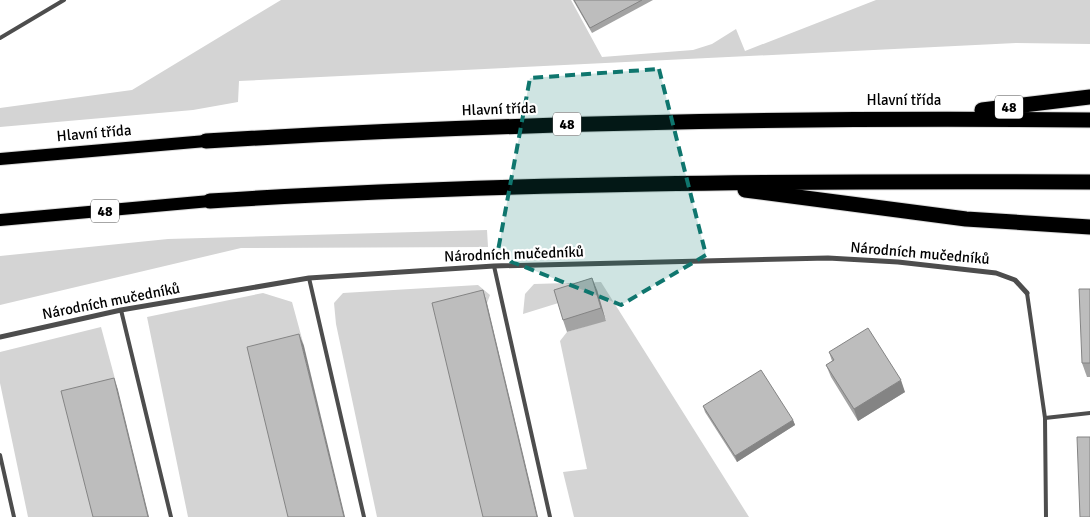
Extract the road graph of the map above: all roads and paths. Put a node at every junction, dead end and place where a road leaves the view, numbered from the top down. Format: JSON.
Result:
{"nodes":[{"id":1,"x":64,"y":0,"type":"edge"},
{"id":2,"x":0,"y":38,"type":"edge"},
{"id":3,"x":1090,"y":97,"type":"edge"},
{"id":4,"x":928,"y":117,"type":"junction"},
{"id":5,"x":1090,"y":120,"type":"edge"},
{"id":6,"x":206,"y":141,"type":"joint"},
{"id":7,"x":0,"y":160,"type":"edge"},
{"id":8,"x":689,"y":182,"type":"junction"},
{"id":9,"x":1090,"y":182,"type":"edge"},
{"id":10,"x":210,"y":201,"type":"joint"},
{"id":11,"x":0,"y":220,"type":"edge"},
{"id":12,"x":1090,"y":227,"type":"edge"},
{"id":13,"x":494,"y":266,"type":"junction"},
{"id":14,"x":309,"y":278,"type":"junction"},
{"id":15,"x":1027,"y":293,"type":"joint"},
{"id":16,"x":120,"y":310,"type":"junction"},
{"id":17,"x":0,"y":337,"type":"edge"},
{"id":18,"x":1090,"y":414,"type":"edge"},
{"id":19,"x":1045,"y":418,"type":"junction"},
{"id":20,"x":0,"y":454,"type":"edge"},
{"id":21,"x":14,"y":517,"type":"edge"},
{"id":22,"x":171,"y":517,"type":"edge"},
{"id":23,"x":364,"y":517,"type":"edge"},
{"id":24,"x":550,"y":517,"type":"edge"},
{"id":25,"x":1046,"y":517,"type":"edge"}],
"edges":[{"from":1,"to":2,"type":"lane"},
{"from":3,"to":4,"type":"highway","number":"48"},
{"from":4,"to":5,"type":"highway","name":"Hlavní třída","number":"48"},
{"from":4,"to":6,"type":"highway","name":"Hlavní třída","number":"48"},
{"from":6,"to":7,"type":"main road","name":"Hlavní třída","number":"48"},
{"from":8,"to":9,"type":"highway","number":"48"},
{"from":8,"to":10,"type":"highway","number":"48"},
{"from":8,"to":12,"type":"highway","number":"48"},
{"from":10,"to":11,"type":"main road","number":"48"},
{"from":13,"to":14,"type":"street","name":"Národních mučedníků"},
{"from":13,"to":15,"type":"street","name":"Národních mučedníků"},
{"from":13,"to":24,"type":"lane"},
{"from":14,"to":16,"type":"street","name":"Národních mučedníků"},
{"from":14,"to":23,"type":"lane"},
{"from":15,"to":19,"type":"lane"},
{"from":16,"to":17,"type":"street","name":"Národních mučedníků"},
{"from":16,"to":22,"type":"lane"},
{"from":18,"to":19,"type":"lane"},
{"from":19,"to":25,"type":"lane"},
{"from":20,"to":21,"type":"lane"}]}
